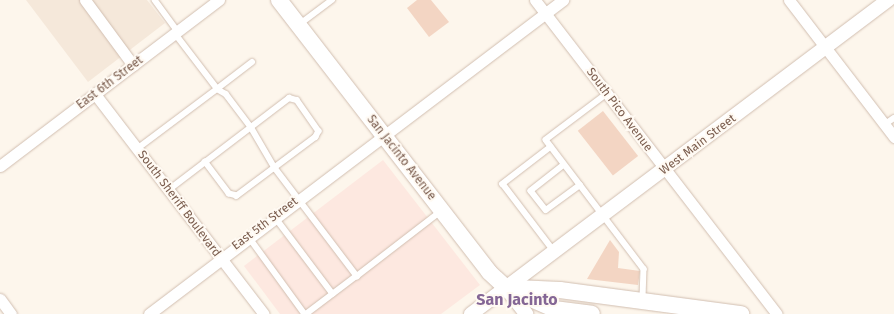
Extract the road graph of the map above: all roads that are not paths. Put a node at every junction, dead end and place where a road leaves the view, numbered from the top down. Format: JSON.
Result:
{"nodes":[{"id":1,"x":85,"y":0,"type":"edge"},
{"id":2,"x":156,"y":0,"type":"edge"},
{"id":3,"x":219,"y":0,"type":"edge"},
{"id":4,"x":279,"y":0,"type":"edge"},
{"id":5,"x":332,"y":0,"type":"edge"},
{"id":6,"x":535,"y":0,"type":"edge"},
{"id":7,"x":563,"y":0,"type":"edge"},
{"id":8,"x":790,"y":0,"type":"edge"},
{"id":9,"x":888,"y":0,"type":"edge"},
{"id":10,"x":546,"y":14,"type":"junction"},
{"id":11,"x":298,"y":26,"type":"junction"},
{"id":12,"x":176,"y":33,"type":"junction"},
{"id":13,"x":825,"y":47,"type":"junction"},
{"id":14,"x":252,"y":62,"type":"dead end"},
{"id":15,"x":133,"y":65,"type":"junction"},
{"id":16,"x":217,"y":89,"type":"junction"},
{"id":17,"x":96,"y":94,"type":"junction"},
{"id":18,"x":607,"y":94,"type":"junction"},
{"id":19,"x":894,"y":118,"type":"edge"},
{"id":20,"x":884,"y":125,"type":"junction"},
{"id":21,"x":251,"y":127,"type":"junction"},
{"id":22,"x":383,"y":135,"type":"junction"},
{"id":23,"x":894,"y":136,"type":"edge"},
{"id":24,"x":550,"y":146,"type":"junction"},
{"id":25,"x":137,"y":149,"type":"junction"},
{"id":26,"x":205,"y":162,"type":"junction"},
{"id":27,"x":564,"y":165,"type":"junction"},
{"id":28,"x":0,"y":166,"type":"edge"},
{"id":29,"x":275,"y":168,"type":"junction"},
{"id":30,"x":665,"y":170,"type":"junction"},
{"id":31,"x":580,"y":185,"type":"junction"},
{"id":32,"x":170,"y":190,"type":"junction"},
{"id":33,"x":299,"y":199,"type":"junction"},
{"id":34,"x":441,"y":210,"type":"junction"},
{"id":35,"x":604,"y":215,"type":"junction"},
{"id":36,"x":275,"y":217,"type":"junction"},
{"id":37,"x":248,"y":237,"type":"junction"},
{"id":38,"x":555,"y":252,"type":"junction"},
{"id":39,"x":220,"y":258,"type":"junction"},
{"id":40,"x":357,"y":276,"type":"junction"},
{"id":41,"x":506,"y":288,"type":"junction"},
{"id":42,"x":333,"y":294,"type":"junction"},
{"id":43,"x":0,"y":301,"type":"edge"},
{"id":44,"x":643,"y":301,"type":"junction"},
{"id":45,"x":11,"y":314,"type":"edge"},
{"id":46,"x":149,"y":314,"type":"edge"},
{"id":47,"x":264,"y":314,"type":"edge"},
{"id":48,"x":306,"y":314,"type":"edge"},
{"id":49,"x":471,"y":314,"type":"edge"},
{"id":50,"x":526,"y":314,"type":"edge"},
{"id":51,"x":592,"y":314,"type":"edge"},
{"id":52,"x":741,"y":314,"type":"edge"},
{"id":53,"x":777,"y":314,"type":"edge"}],
"edges":[{"from":1,"to":15,"type":"street"},
{"from":2,"to":12,"type":"lane"},
{"from":3,"to":12,"type":"street","name":"East 6th Street"},
{"from":4,"to":11,"type":"main road","name":"San Jacinto Avenue"},
{"from":5,"to":11,"type":"lane"},
{"from":6,"to":10,"type":"street","name":"South Pico Avenue"},
{"from":7,"to":10,"type":"street","name":"East 5th Street"},
{"from":8,"to":13,"type":"street"},
{"from":9,"to":13,"type":"street","name":"West Main Street"},
{"from":10,"to":18,"type":"street","name":"South Pico Avenue"},
{"from":10,"to":22,"type":"street","name":"East 5th Street"},
{"from":11,"to":22,"type":"main road","name":"San Jacinto Avenue"},
{"from":12,"to":15,"type":"street","name":"East 6th Street"},
{"from":12,"to":16,"type":"lane"},
{"from":13,"to":20,"type":"street"},
{"from":13,"to":30,"type":"street","name":"West Main Street"},
{"from":14,"to":16,"type":"lane"},
{"from":15,"to":17,"type":"street","name":"East 6th Street"},
{"from":16,"to":21,"type":"lane"},
{"from":16,"to":25,"type":"lane"},
{"from":17,"to":25,"type":"street","name":"South Sheriff Boulevard"},
{"from":17,"to":28,"type":"street","name":"East 6th Street"},
{"from":18,"to":24,"type":"lane"},
{"from":18,"to":30,"type":"street","name":"South Pico Avenue"},
{"from":19,"to":20,"type":"lane"},
{"from":20,"to":23,"type":"street"},
{"from":21,"to":26,"type":"lane"},
{"from":21,"to":29,"type":"lane"},
{"from":21,"to":29,"type":"lane"},
{"from":22,"to":33,"type":"street","name":"East 5th Street"},
{"from":22,"to":34,"type":"main road","name":"San Jacinto Avenue"},
{"from":24,"to":27,"type":"lane"},
{"from":24,"to":38,"type":"lane"},
{"from":25,"to":32,"type":"street","name":"South Sheriff Boulevard"},
{"from":26,"to":29,"type":"lane"},
{"from":26,"to":32,"type":"lane"},
{"from":27,"to":31,"type":"lane"},
{"from":27,"to":31,"type":"lane"},
{"from":29,"to":33,"type":"lane"},
{"from":30,"to":35,"type":"street","name":"West Main Street"},
{"from":30,"to":53,"type":"street","name":"South Pico Avenue"},
{"from":31,"to":35,"type":"lane"},
{"from":32,"to":39,"type":"street","name":"South Sheriff Boulevard"},
{"from":33,"to":36,"type":"street","name":"East 5th Street"},
{"from":33,"to":40,"type":"lane"},
{"from":34,"to":40,"type":"lane"},
{"from":34,"to":41,"type":"main road","name":"San Jacinto Avenue"},
{"from":35,"to":38,"type":"street","name":"West Main Street"},
{"from":35,"to":44,"type":"lane"},
{"from":36,"to":37,"type":"street","name":"East 5th Street"},
{"from":36,"to":42,"type":"lane"},
{"from":37,"to":39,"type":"street","name":"East 5th Street"},
{"from":37,"to":48,"type":"lane"},
{"from":38,"to":41,"type":"street","name":"West Main Street"},
{"from":39,"to":46,"type":"street","name":"East 5th Street"},
{"from":39,"to":47,"type":"street","name":"South Sheriff Boulevard"},
{"from":40,"to":42,"type":"lane"},
{"from":41,"to":44,"type":"main road"},
{"from":41,"to":49,"type":"street","name":"West Main Street"},
{"from":41,"to":50,"type":"street","name":"San Jacinto Avenue"},
{"from":41,"to":51,"type":"main road"},
{"from":42,"to":48,"type":"lane"},
{"from":43,"to":45,"type":"street"},
{"from":44,"to":52,"type":"main road"}]}
